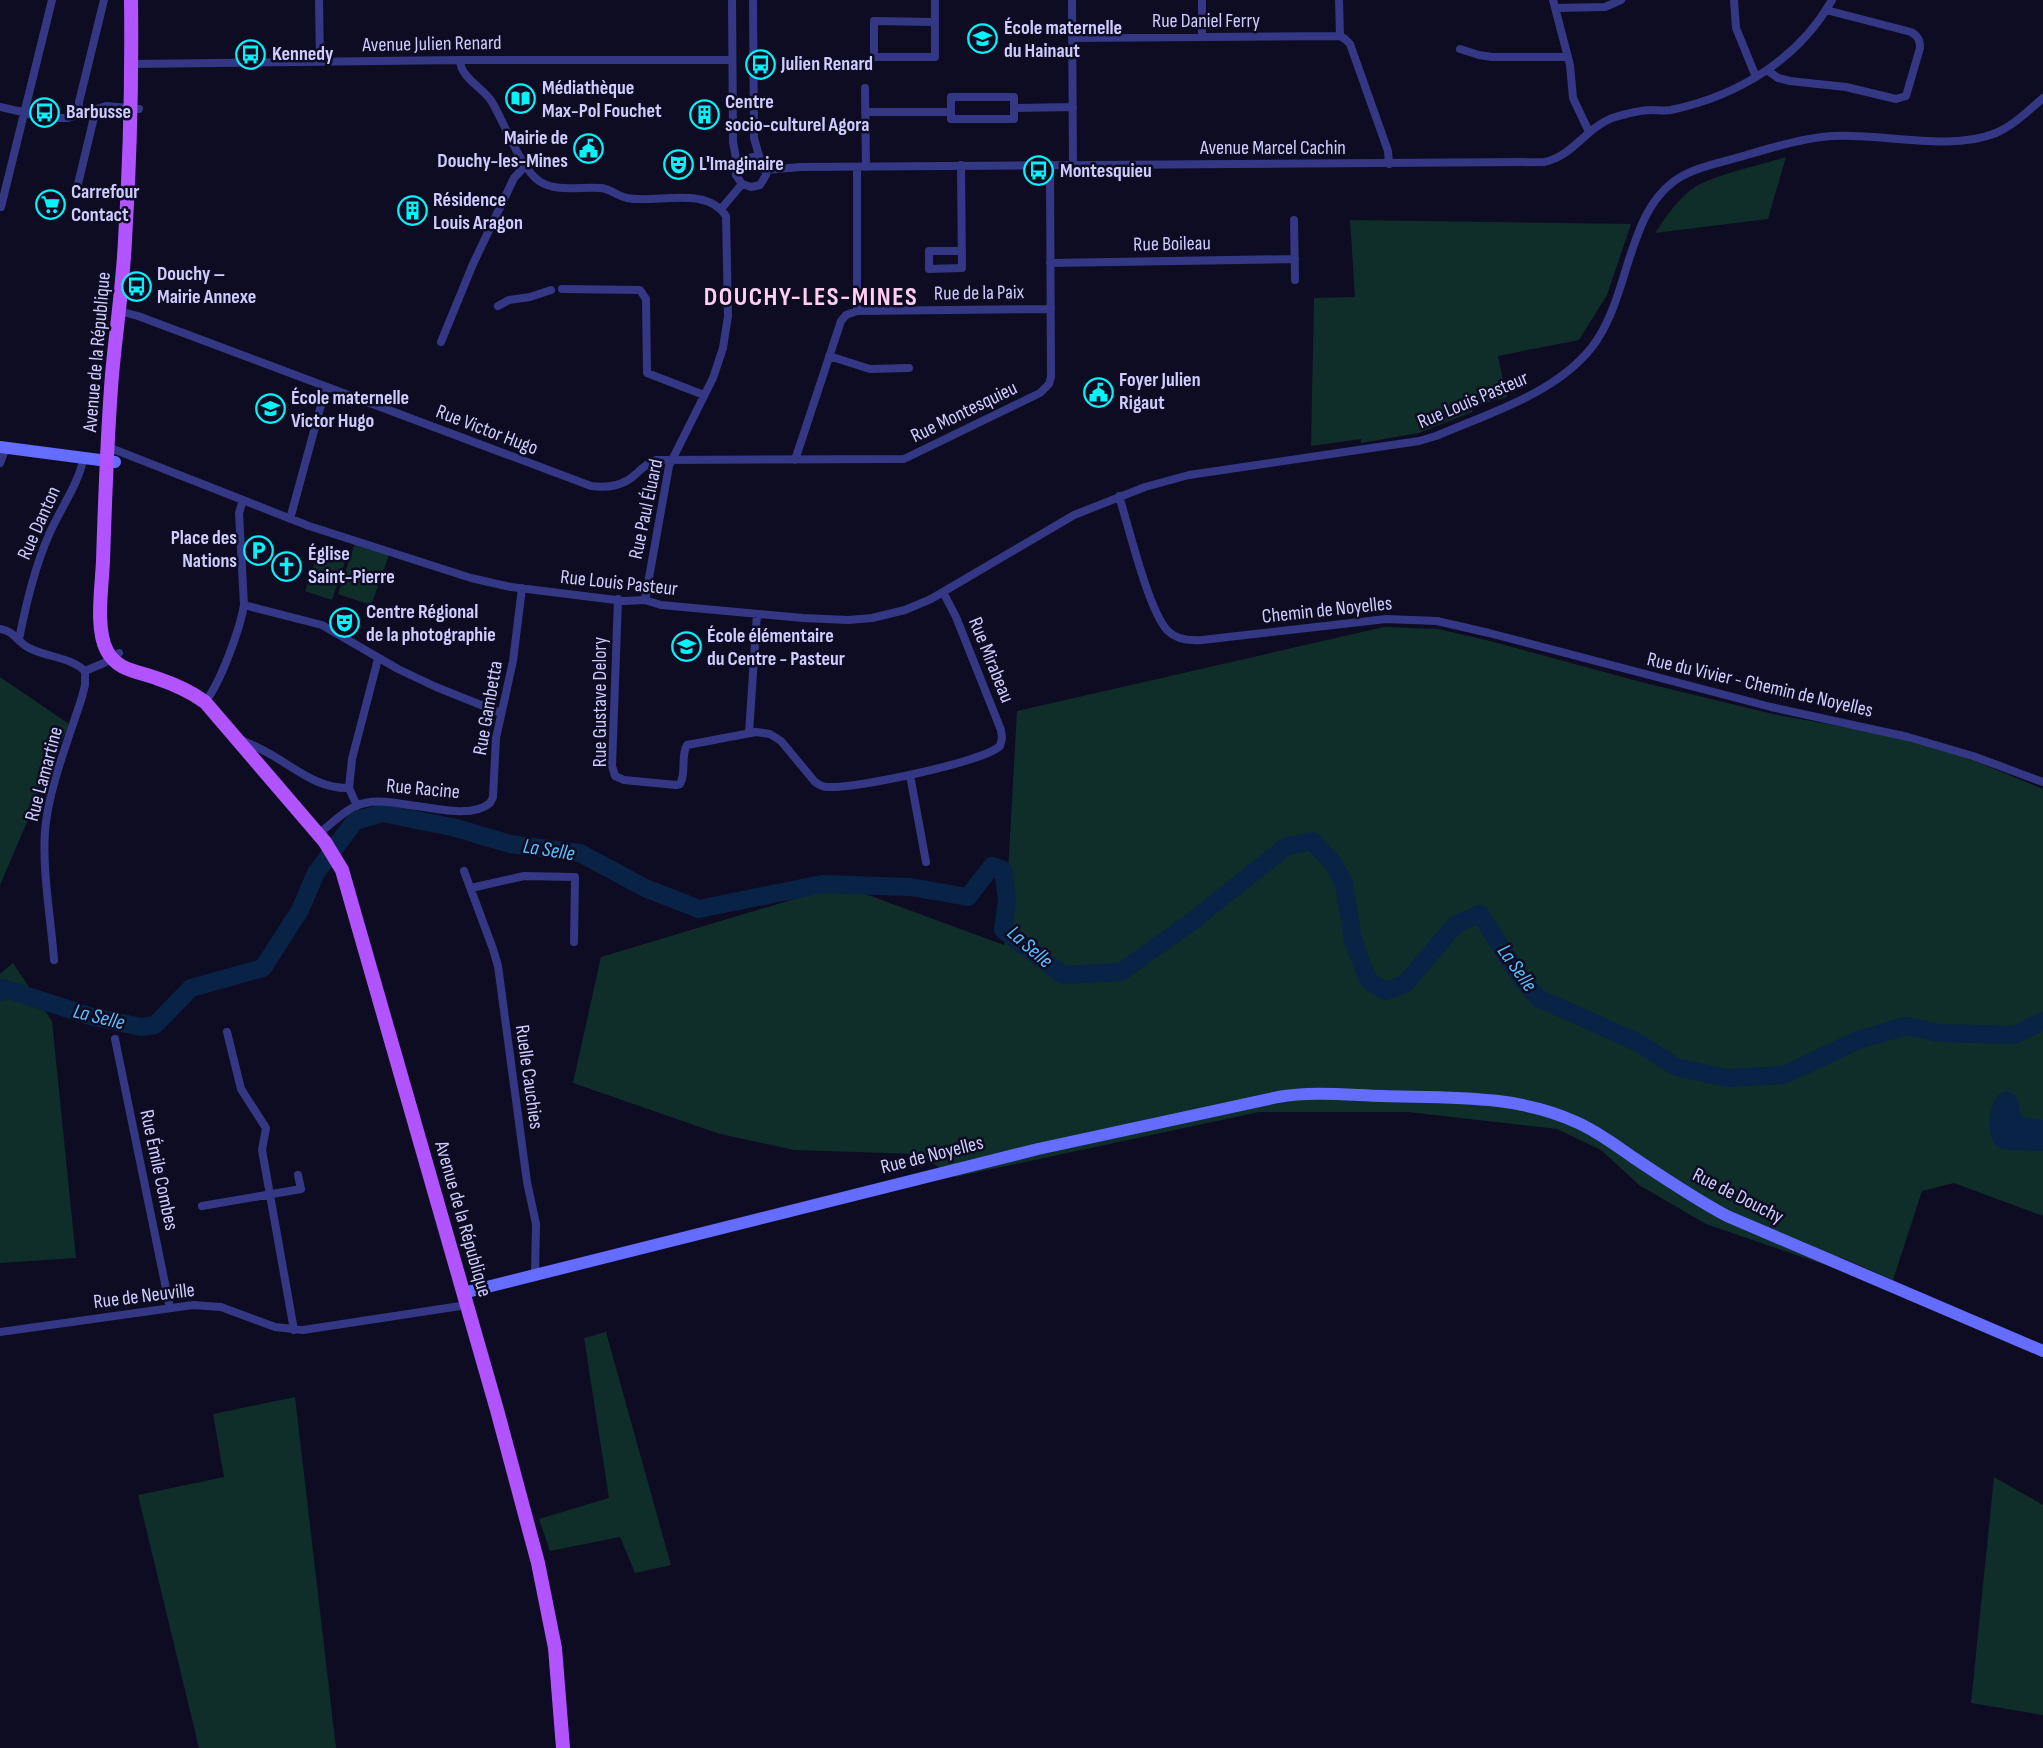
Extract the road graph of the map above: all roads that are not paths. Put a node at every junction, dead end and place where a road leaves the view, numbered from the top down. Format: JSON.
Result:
{"nodes":[{"id":1,"x":52,"y":0,"type":"edge"},
{"id":2,"x":104,"y":0,"type":"edge"},
{"id":3,"x":131,"y":0,"type":"edge"},
{"id":4,"x":138,"y":0,"type":"edge"},
{"id":5,"x":319,"y":0,"type":"edge"},
{"id":6,"x":732,"y":0,"type":"edge"},
{"id":7,"x":753,"y":0,"type":"edge"},
{"id":8,"x":935,"y":0,"type":"edge"},
{"id":9,"x":1072,"y":0,"type":"edge"},
{"id":10,"x":1202,"y":0,"type":"edge"},
{"id":11,"x":1340,"y":0,"type":"edge"},
{"id":12,"x":1622,"y":0,"type":"edge"},
{"id":13,"x":1734,"y":0,"type":"edge"},
{"id":14,"x":1832,"y":0,"type":"edge"},
{"id":15,"x":1554,"y":4,"type":"edge"},
{"id":16,"x":1826,"y":10,"type":"junction"},
{"id":17,"x":935,"y":22,"type":"junction"},
{"id":18,"x":1340,"y":36,"type":"junction"},
{"id":19,"x":1202,"y":37,"type":"junction"},
{"id":20,"x":1072,"y":38,"type":"junction"},
{"id":21,"x":1460,"y":49,"type":"dead end"},
{"id":22,"x":1568,"y":57,"type":"junction"},
{"id":23,"x":460,"y":60,"type":"junction"},
{"id":24,"x":732,"y":60,"type":"junction"},
{"id":25,"x":320,"y":62,"type":"junction"},
{"id":26,"x":135,"y":64,"type":"junction"},
{"id":27,"x":1767,"y":70,"type":"junction"},
{"id":28,"x":1756,"y":77,"type":"junction"},
{"id":29,"x":865,"y":88,"type":"dead end"},
{"id":30,"x":2043,"y":98,"type":"edge"},
{"id":31,"x":0,"y":107,"type":"edge"},
{"id":32,"x":1073,"y":107,"type":"junction"},
{"id":33,"x":135,"y":108,"type":"junction"},
{"id":34,"x":1014,"y":108,"type":"junction"},
{"id":35,"x":96,"y":109,"type":"junction"},
{"id":36,"x":865,"y":112,"type":"junction"},
{"id":37,"x":951,"y":112,"type":"junction"},
{"id":38,"x":24,"y":113,"type":"junction"},
{"id":39,"x":79,"y":115,"type":"junction"},
{"id":40,"x":1589,"y":132,"type":"junction"},
{"id":41,"x":760,"y":159,"type":"junction"},
{"id":42,"x":1389,"y":164,"type":"junction"},
{"id":43,"x":526,"y":165,"type":"junction"},
{"id":44,"x":962,"y":165,"type":"junction"},
{"id":45,"x":1050,"y":165,"type":"junction"},
{"id":46,"x":1073,"y":165,"type":"junction"},
{"id":47,"x":862,"y":167,"type":"junction"},
{"id":48,"x":736,"y":168,"type":"junction"},
{"id":49,"x":767,"y":170,"type":"junction"},
{"id":50,"x":742,"y":184,"type":"junction"},
{"id":51,"x":77,"y":188,"type":"dead end"},
{"id":52,"x":1,"y":207,"type":"edge"},
{"id":53,"x":721,"y":209,"type":"junction"},
{"id":54,"x":1294,"y":220,"type":"dead end"},
{"id":55,"x":962,"y":251,"type":"dead end"},
{"id":56,"x":1295,"y":259,"type":"junction"},
{"id":57,"x":1050,"y":263,"type":"junction"},
{"id":58,"x":1295,"y":280,"type":"dead end"},
{"id":59,"x":562,"y":289,"type":"dead end"},
{"id":60,"x":551,"y":290,"type":"dead end"},
{"id":61,"x":498,"y":306,"type":"dead end"},
{"id":62,"x":1051,"y":309,"type":"junction"},
{"id":63,"x":857,"y":311,"type":"junction"},
{"id":64,"x":123,"y":312,"type":"junction"},
{"id":65,"x":441,"y":342,"type":"dead end"},
{"id":66,"x":829,"y":356,"type":"junction"},
{"id":67,"x":909,"y":368,"type":"dead end"},
{"id":68,"x":326,"y":387,"type":"junction"},
{"id":69,"x":704,"y":395,"type":"junction"},
{"id":70,"x":3,"y":447,"type":"edge"},
{"id":71,"x":112,"y":455,"type":"junction"},
{"id":72,"x":84,"y":458,"type":"junction"},
{"id":73,"x":795,"y":459,"type":"junction"},
{"id":74,"x":671,"y":460,"type":"junction"},
{"id":75,"x":0,"y":463,"type":"edge"},
{"id":76,"x":1119,"y":496,"type":"junction"},
{"id":77,"x":243,"y":500,"type":"junction"},
{"id":78,"x":290,"y":519,"type":"junction"},
{"id":79,"x":522,"y":588,"type":"junction"},
{"id":80,"x":943,"y":592,"type":"junction"},
{"id":81,"x":618,"y":599,"type":"junction"},
{"id":82,"x":645,"y":600,"type":"junction"},
{"id":83,"x":244,"y":606,"type":"junction"},
{"id":84,"x":757,"y":614,"type":"junction"},
{"id":85,"x":1468,"y":628,"type":"joint"},
{"id":86,"x":0,"y":629,"type":"edge"},
{"id":87,"x":19,"y":639,"type":"junction"},
{"id":88,"x":115,"y":656,"type":"junction"},
{"id":89,"x":378,"y":659,"type":"junction"},
{"id":90,"x":85,"y":671,"type":"junction"},
{"id":91,"x":205,"y":702,"type":"junction"},
{"id":92,"x":501,"y":713,"type":"junction"},
{"id":93,"x":749,"y":733,"type":"junction"},
{"id":94,"x":236,"y":737,"type":"junction"},
{"id":95,"x":910,"y":775,"type":"junction"},
{"id":96,"x":2043,"y":782,"type":"edge"},
{"id":97,"x":349,"y":788,"type":"junction"},
{"id":98,"x":493,"y":797,"type":"joint"},
{"id":99,"x":357,"y":806,"type":"junction"},
{"id":100,"x":322,"y":838,"type":"junction"},
{"id":101,"x":926,"y":862,"type":"dead end"},
{"id":102,"x":464,"y":871,"type":"dead end"},
{"id":103,"x":471,"y":888,"type":"junction"},
{"id":104,"x":574,"y":942,"type":"dead end"},
{"id":105,"x":54,"y":960,"type":"dead end"},
{"id":106,"x":227,"y":1032,"type":"dead end"},
{"id":107,"x":115,"y":1039,"type":"dead end"},
{"id":108,"x":1415,"y":1097,"type":"joint"},
{"id":109,"x":298,"y":1175,"type":"dead end"},
{"id":110,"x":270,"y":1194,"type":"junction"},
{"id":111,"x":202,"y":1206,"type":"dead end"},
{"id":112,"x":535,"y":1275,"type":"junction"},
{"id":113,"x":465,"y":1299,"type":"junction"},
{"id":114,"x":170,"y":1308,"type":"junction"},
{"id":115,"x":294,"y":1330,"type":"junction"},
{"id":116,"x":0,"y":1332,"type":"edge"},
{"id":117,"x":2043,"y":1351,"type":"edge"},
{"id":118,"x":564,"y":1748,"type":"edge"}],
"edges":[{"from":1,"to":38,"type":"street"},
{"from":2,"to":39,"type":"street"},
{"from":3,"to":26,"type":"main road","name":"Avenue de la République"},
{"from":4,"to":26,"type":"main road","name":"Avenue de la République"},
{"from":5,"to":25,"type":"street"},
{"from":6,"to":24,"type":"street"},
{"from":7,"to":41,"type":"street"},
{"from":8,"to":17,"type":"street"},
{"from":9,"to":20,"type":"street"},
{"from":10,"to":19,"type":"street"},
{"from":11,"to":18,"type":"street"},
{"from":12,"to":15,"type":"street"},
{"from":13,"to":28,"type":"street"},
{"from":14,"to":16,"type":"street","name":"Avenue Marcel Cachin"},
{"from":15,"to":22,"type":"street"},
{"from":16,"to":27,"type":"street","name":"Avenue Marcel Cachin"},
{"from":16,"to":27,"type":"street"},
{"from":17,"to":17,"type":"street"},
{"from":18,"to":19,"type":"street","name":"Rue Daniel Ferry"},
{"from":18,"to":42,"type":"street"},
{"from":19,"to":20,"type":"street","name":"Rue Daniel Ferry"},
{"from":20,"to":32,"type":"street"},
{"from":21,"to":22,"type":"street"},
{"from":22,"to":40,"type":"street"},
{"from":23,"to":24,"type":"street","name":"Avenue Julien Renard"},
{"from":23,"to":25,"type":"street","name":"Avenue Julien Renard"},
{"from":23,"to":43,"type":"street"},
{"from":24,"to":48,"type":"street"},
{"from":25,"to":26,"type":"street","name":"Avenue Julien Renard"},
{"from":26,"to":33,"type":"main road","name":"Avenue de la République"},
{"from":27,"to":28,"type":"street","name":"Avenue Marcel Cachin"},
{"from":28,"to":40,"type":"street","name":"Avenue Marcel Cachin"},
{"from":29,"to":36,"type":"street"},
{"from":30,"to":76,"type":"street","name":"Rue Louis Pasteur"},
{"from":31,"to":38,"type":"street"},
{"from":32,"to":34,"type":"street"},
{"from":32,"to":46,"type":"street"},
{"from":33,"to":35,"type":"street"},
{"from":33,"to":64,"type":"main road","name":"Avenue de la République"},
{"from":34,"to":37,"type":"street"},
{"from":34,"to":37,"type":"street"},
{"from":35,"to":39,"type":"street"},
{"from":35,"to":51,"type":"street"},
{"from":36,"to":37,"type":"street"},
{"from":36,"to":47,"type":"street"},
{"from":38,"to":39,"type":"street"},
{"from":38,"to":52,"type":"street"},
{"from":40,"to":42,"type":"street","name":"Avenue Marcel Cachin"},
{"from":41,"to":48,"type":"street"},
{"from":41,"to":49,"type":"street"},
{"from":42,"to":46,"type":"street","name":"Avenue Marcel Cachin"},
{"from":43,"to":53,"type":"street"},
{"from":43,"to":65,"type":"street"},
{"from":44,"to":45,"type":"street","name":"Avenue Marcel Cachin"},
{"from":44,"to":47,"type":"street","name":"Avenue Marcel Cachin"},
{"from":44,"to":55,"type":"street"},
{"from":45,"to":46,"type":"street","name":"Avenue Marcel Cachin"},
{"from":45,"to":57,"type":"street","name":"Rue Montesquieu"},
{"from":47,"to":49,"type":"street","name":"Avenue Marcel Cachin"},
{"from":47,"to":63,"type":"street"},
{"from":48,"to":50,"type":"street"},
{"from":49,"to":50,"type":"street"},
{"from":50,"to":53,"type":"street"},
{"from":53,"to":69,"type":"street","name":"Rue Paul Éluard"},
{"from":54,"to":56,"type":"street"},
{"from":56,"to":57,"type":"street","name":"Rue Boileau"},
{"from":56,"to":58,"type":"street"},
{"from":57,"to":62,"type":"street","name":"Rue Montesquieu"},
{"from":59,"to":69,"type":"street"},
{"from":60,"to":61,"type":"street"},
{"from":62,"to":63,"type":"street","name":"Rue de la Paix"},
{"from":62,"to":73,"type":"street","name":"Rue Montesquieu"},
{"from":63,"to":66,"type":"street"},
{"from":64,"to":68,"type":"street","name":"Rue Victor Hugo"},
{"from":64,"to":71,"type":"main road","name":"Avenue de la République"},
{"from":66,"to":67,"type":"street"},
{"from":66,"to":73,"type":"street"},
{"from":68,"to":74,"type":"street","name":"Rue Victor Hugo"},
{"from":68,"to":78,"type":"street"},
{"from":69,"to":74,"type":"street","name":"Rue Paul Éluard"},
{"from":70,"to":72,"type":"street"},
{"from":70,"to":75,"type":"street"},
{"from":71,"to":72,"type":"street"},
{"from":71,"to":77,"type":"street","name":"Rue Louis Pasteur"},
{"from":71,"to":88,"type":"main road","name":"Avenue de la République"},
{"from":72,"to":87,"type":"street","name":"Rue Danton"},
{"from":73,"to":74,"type":"street","name":"Rue Montesquieu"},
{"from":74,"to":82,"type":"street","name":"Rue Paul Éluard"},
{"from":76,"to":80,"type":"street","name":"Rue Louis Pasteur"},
{"from":76,"to":85,"type":"street","name":"Chemin de Noyelles"},
{"from":77,"to":78,"type":"street","name":"Rue Louis Pasteur"},
{"from":77,"to":83,"type":"street"},
{"from":78,"to":79,"type":"street","name":"Rue Louis Pasteur"},
{"from":79,"to":81,"type":"street","name":"Rue Louis Pasteur"},
{"from":79,"to":92,"type":"street","name":"Rue Gambetta"},
{"from":80,"to":84,"type":"street","name":"Rue Louis Pasteur"},
{"from":80,"to":95,"type":"street","name":"Rue Mirabeau"},
{"from":81,"to":82,"type":"street","name":"Rue Louis Pasteur"},
{"from":81,"to":93,"type":"street","name":"Rue Gustave Delory"},
{"from":82,"to":84,"type":"street","name":"Rue Louis Pasteur"},
{"from":83,"to":89,"type":"street"},
{"from":83,"to":91,"type":"street"},
{"from":84,"to":93,"type":"street"},
{"from":85,"to":96,"type":"street","name":"Rue du Vivier - Chemin de Noyelles"},
{"from":86,"to":87,"type":"street"},
{"from":87,"to":90,"type":"street"},
{"from":88,"to":90,"type":"street"},
{"from":88,"to":91,"type":"main road","name":"Avenue de la République"},
{"from":89,"to":92,"type":"street"},
{"from":89,"to":97,"type":"street"},
{"from":90,"to":105,"type":"street","name":"Rue Lamartine"},
{"from":91,"to":94,"type":"main road","name":"Avenue de la République"},
{"from":92,"to":98,"type":"street","name":"Rue Gambetta"},
{"from":93,"to":95,"type":"street"},
{"from":94,"to":97,"type":"street","name":"Avenue de la République"},
{"from":94,"to":100,"type":"main road","name":"Avenue de la République"},
{"from":95,"to":101,"type":"street"},
{"from":97,"to":99,"type":"street"},
{"from":98,"to":99,"type":"street","name":"Rue Racine"},
{"from":99,"to":100,"type":"street","name":"Rue Racine"},
{"from":100,"to":113,"type":"main road","name":"Avenue de la République"},
{"from":102,"to":103,"type":"street","name":"Ruelle Cauchies"},
{"from":103,"to":104,"type":"street"},
{"from":103,"to":112,"type":"street","name":"Ruelle Cauchies"},
{"from":106,"to":110,"type":"street"},
{"from":107,"to":114,"type":"street","name":"Rue Émile Combes"},
{"from":108,"to":112,"type":"street","name":"Rue de Noyelles"},
{"from":108,"to":117,"type":"street","name":"Rue de Douchy"},
{"from":109,"to":110,"type":"street"},
{"from":110,"to":111,"type":"street"},
{"from":110,"to":115,"type":"street"},
{"from":112,"to":113,"type":"street","name":"Rue de Noyelles"},
{"from":113,"to":115,"type":"street","name":"Rue de Neuville"},
{"from":113,"to":118,"type":"main road","name":"Avenue de la République"},
{"from":114,"to":115,"type":"street","name":"Rue de Neuville"},
{"from":114,"to":116,"type":"street","name":"Rue de Neuville"}]}
